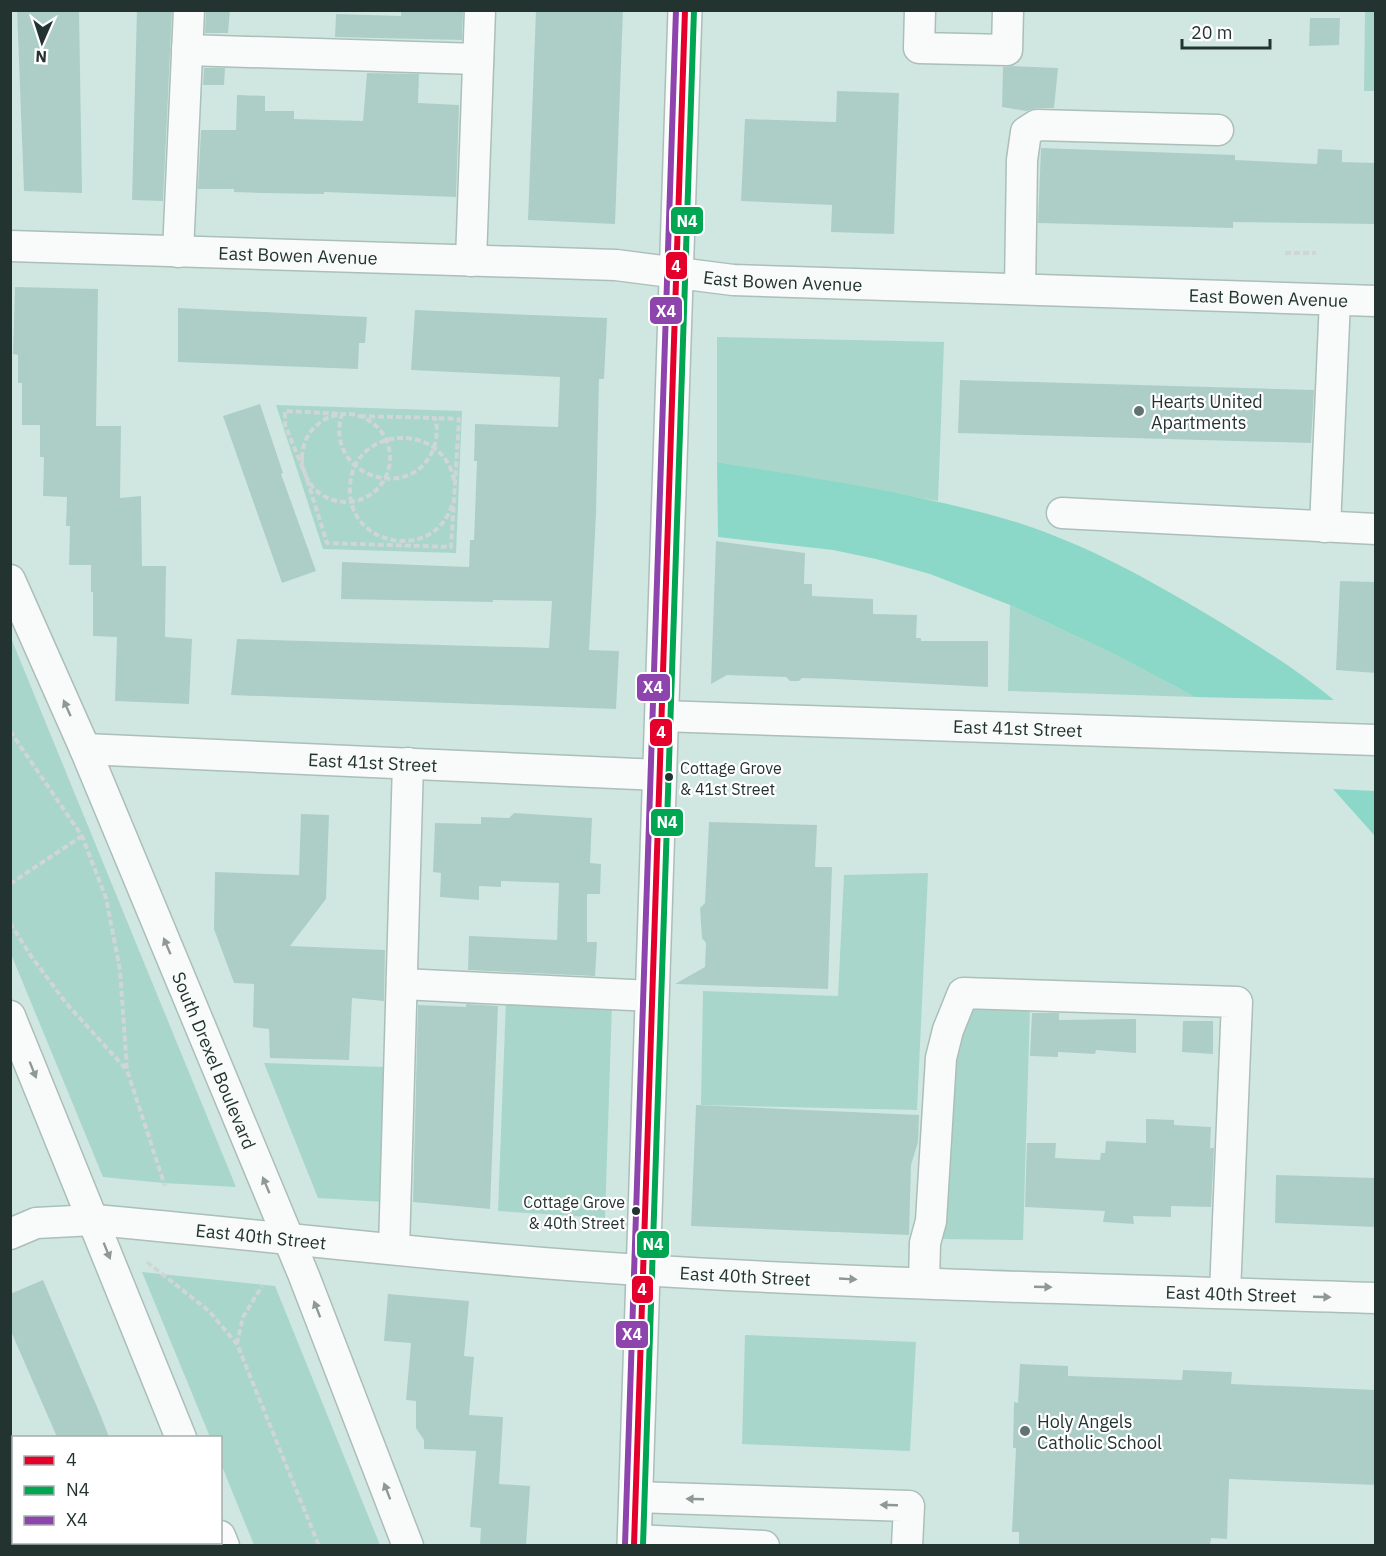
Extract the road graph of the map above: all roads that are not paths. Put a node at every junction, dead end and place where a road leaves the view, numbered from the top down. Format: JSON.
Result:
{"nodes":[{"id":1,"x":189,"y":10,"type":"edge"},
{"id":2,"x":480,"y":10,"type":"edge"},
{"id":3,"x":685,"y":10,"type":"edge"},
{"id":4,"x":920,"y":10,"type":"edge"},
{"id":5,"x":1008,"y":10,"type":"edge"},
{"id":6,"x":187,"y":50,"type":"junction"},
{"id":7,"x":478,"y":59,"type":"junction"},
{"id":8,"x":1218,"y":130,"type":"dead end"},
{"id":9,"x":10,"y":246,"type":"edge"},
{"id":10,"x":178,"y":252,"type":"junction"},
{"id":11,"x":471,"y":261,"type":"junction"},
{"id":12,"x":676,"y":273,"type":"junction"},
{"id":13,"x":1020,"y":289,"type":"junction"},
{"id":14,"x":1335,"y":300,"type":"junction"},
{"id":15,"x":1376,"y":301,"type":"edge"},
{"id":16,"x":1062,"y":513,"type":"dead end"},
{"id":17,"x":1325,"y":527,"type":"junction"},
{"id":18,"x":1376,"y":529,"type":"edge"},
{"id":19,"x":10,"y":580,"type":"edge"},
{"id":20,"x":661,"y":716,"type":"junction"},
{"id":21,"x":1376,"y":740,"type":"edge"},
{"id":22,"x":85,"y":749,"type":"junction"},
{"id":23,"x":408,"y":763,"type":"junction"},
{"id":24,"x":659,"y":775,"type":"junction"},
{"id":25,"x":402,"y":984,"type":"junction"},
{"id":26,"x":652,"y":996,"type":"junction"},
{"id":27,"x":10,"y":1016,"type":"edge"},
{"id":28,"x":94,"y":1220,"type":"junction"},
{"id":29,"x":10,"y":1234,"type":"edge"},
{"id":30,"x":288,"y":1239,"type":"junction"},
{"id":31,"x":394,"y":1249,"type":"junction"},
{"id":32,"x":643,"y":1270,"type":"junction"},
{"id":33,"x":924,"y":1283,"type":"junction"},
{"id":34,"x":1225,"y":1293,"type":"junction"},
{"id":35,"x":1376,"y":1298,"type":"edge"},
{"id":36,"x":181,"y":1436,"type":"edge"},
{"id":37,"x":635,"y":1497,"type":"junction"},
{"id":38,"x":634,"y":1543,"type":"edge"},
{"id":39,"x":408,"y":1545,"type":"edge"},
{"id":40,"x":764,"y":1545,"type":"edge"},
{"id":41,"x":907,"y":1545,"type":"edge"}],
"edges":[{"from":1,"to":6,"type":"street"},
{"from":2,"to":7,"type":"street"},
{"from":3,"to":12,"type":"main road"},
{"from":4,"to":5,"type":"street"},
{"from":6,"to":7,"type":"street"},
{"from":6,"to":10,"type":"street"},
{"from":7,"to":11,"type":"street"},
{"from":8,"to":13,"type":"street"},
{"from":9,"to":10,"type":"street","name":"East Bowen Avenue"},
{"from":10,"to":11,"type":"street","name":"East Bowen Avenue"},
{"from":11,"to":12,"type":"street","name":"East Bowen Avenue"},
{"from":12,"to":13,"type":"street","name":"East Bowen Avenue"},
{"from":12,"to":20,"type":"main road"},
{"from":13,"to":14,"type":"street","name":"East Bowen Avenue"},
{"from":14,"to":15,"type":"street","name":"East Bowen Avenue"},
{"from":14,"to":17,"type":"street"},
{"from":16,"to":17,"type":"street"},
{"from":17,"to":18,"type":"street"},
{"from":22,"to":19,"type":"street","name":"South Drexel Boulevard","one_way":true},
{"from":20,"to":21,"type":"street","name":"East 41st Street"},
{"from":20,"to":24,"type":"main road"},
{"from":22,"to":23,"type":"street","name":"East 41st Street"},
{"from":30,"to":22,"type":"street","name":"South Drexel Boulevard","one_way":true},
{"from":23,"to":24,"type":"street","name":"East 41st Street"},
{"from":23,"to":25,"type":"street"},
{"from":24,"to":26,"type":"main road"},
{"from":25,"to":26,"type":"street"},
{"from":25,"to":31,"type":"street"},
{"from":26,"to":32,"type":"main road"},
{"from":27,"to":28,"type":"street","one_way":true},
{"from":28,"to":29,"type":"street","name":"East 40th Street"},
{"from":28,"to":30,"type":"street","name":"East 40th Street"},
{"from":28,"to":36,"type":"street","one_way":true},
{"from":30,"to":31,"type":"street","name":"East 40th Street"},
{"from":39,"to":30,"type":"street","name":"South Drexel Boulevard","one_way":true},
{"from":31,"to":32,"type":"street","name":"East 40th Street"},
{"from":32,"to":33,"type":"street","name":"East 40th Street","one_way":true},
{"from":32,"to":37,"type":"main road"},
{"from":33,"to":34,"type":"street","name":"East 40th Street","one_way":true},
{"from":33,"to":34,"type":"street"},
{"from":34,"to":35,"type":"street","name":"East 40th Street","one_way":true},
{"from":37,"to":38,"type":"main road"},
{"from":41,"to":37,"type":"street","one_way":true},
{"from":38,"to":40,"type":"street"}]}
